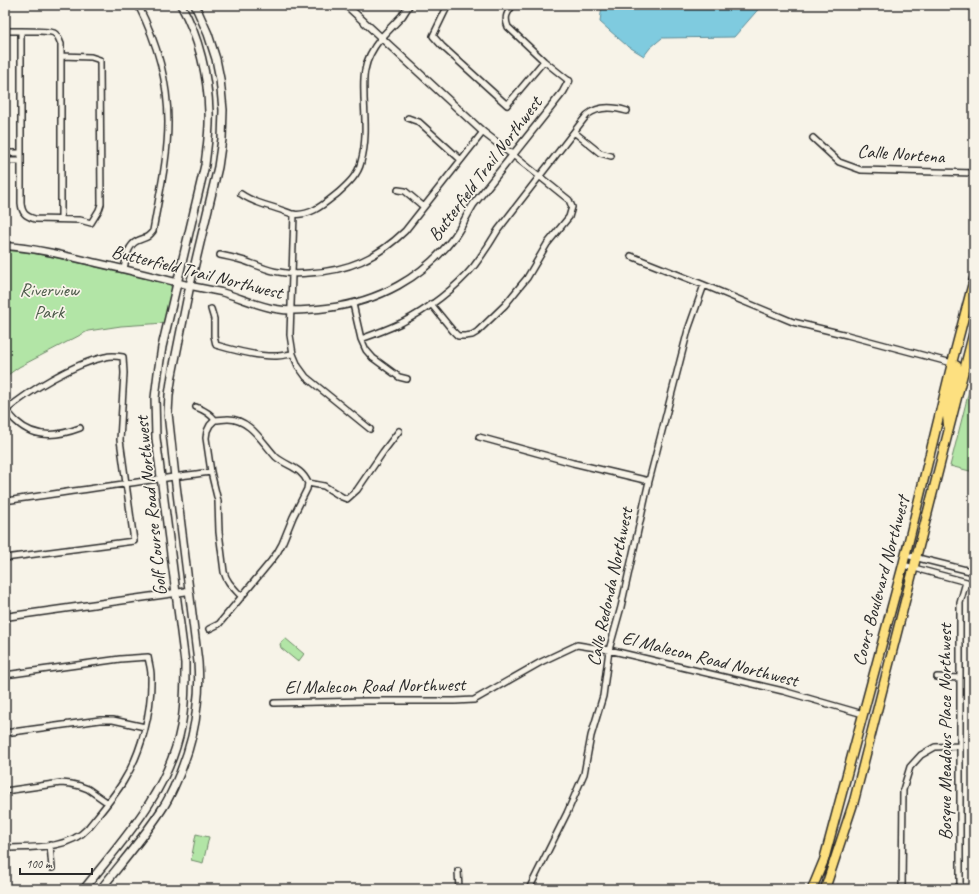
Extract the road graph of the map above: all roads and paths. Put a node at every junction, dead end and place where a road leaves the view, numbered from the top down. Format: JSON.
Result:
{"nodes":[{"id":1,"x":138,"y":5,"type":"edge"},
{"id":2,"x":181,"y":5,"type":"edge"},
{"id":3,"x":195,"y":5,"type":"edge"},
{"id":4,"x":346,"y":5,"type":"edge"},
{"id":5,"x":409,"y":5,"type":"edge"},
{"id":6,"x":448,"y":5,"type":"edge"},
{"id":7,"x":512,"y":5,"type":"edge"},
{"id":8,"x":5,"y":30,"type":"edge"},
{"id":9,"x":21,"y":31,"type":"junction"},
{"id":10,"x":381,"y":38,"type":"junction"},
{"id":11,"x":61,"y":56,"type":"junction"},
{"id":12,"x":544,"y":61,"type":"junction"},
{"id":13,"x":569,"y":81,"type":"joint"},
{"id":14,"x":627,"y":111,"type":"dead end"},
{"id":15,"x":408,"y":118,"type":"dead end"},
{"id":16,"x":483,"y":132,"type":"junction"},
{"id":17,"x":574,"y":132,"type":"junction"},
{"id":18,"x":813,"y":138,"type":"dead end"},
{"id":19,"x":5,"y":153,"type":"edge"},
{"id":20,"x":21,"y":153,"type":"junction"},
{"id":21,"x":513,"y":155,"type":"junction"},
{"id":22,"x":611,"y":156,"type":"dead end"},
{"id":23,"x":461,"y":160,"type":"junction"},
{"id":24,"x":5,"y":161,"type":"edge"},
{"id":25,"x":21,"y":161,"type":"junction"},
{"id":26,"x":974,"y":173,"type":"edge"},
{"id":27,"x":539,"y":175,"type":"junction"},
{"id":28,"x":398,"y":190,"type":"dead end"},
{"id":29,"x":241,"y":194,"type":"dead end"},
{"id":30,"x":424,"y":208,"type":"junction"},
{"id":31,"x":294,"y":214,"type":"junction"},
{"id":32,"x":61,"y":220,"type":"junction"},
{"id":33,"x":5,"y":246,"type":"edge"},
{"id":34,"x":220,"y":255,"type":"dead end"},
{"id":35,"x":631,"y":256,"type":"dead end"},
{"id":36,"x":124,"y":270,"type":"junction"},
{"id":37,"x":292,"y":274,"type":"junction"},
{"id":38,"x":974,"y":279,"type":"edge"},
{"id":39,"x":178,"y":282,"type":"junction"},
{"id":40,"x":704,"y":285,"type":"junction"},
{"id":41,"x":190,"y":286,"type":"junction"},
{"id":42,"x":354,"y":304,"type":"junction"},
{"id":43,"x":431,"y":304,"type":"junction"},
{"id":44,"x":211,"y":309,"type":"dead end"},
{"id":45,"x":290,"y":310,"type":"junction"},
{"id":46,"x":974,"y":331,"type":"edge"},
{"id":47,"x":361,"y":339,"type":"junction"},
{"id":48,"x":293,"y":354,"type":"junction"},
{"id":49,"x":952,"y":363,"type":"junction"},
{"id":50,"x":407,"y":380,"type":"dead end"},
{"id":51,"x":196,"y":407,"type":"dead end"},
{"id":52,"x":6,"y":411,"type":"edge"},
{"id":53,"x":215,"y":420,"type":"junction"},
{"id":54,"x":80,"y":428,"type":"dead end"},
{"id":55,"x":370,"y":429,"type":"dead end"},
{"id":56,"x":399,"y":431,"type":"dead end"},
{"id":57,"x":948,"y":432,"type":"junction"},
{"id":58,"x":479,"y":437,"type":"dead end"},
{"id":59,"x":211,"y":472,"type":"junction"},
{"id":60,"x":175,"y":477,"type":"junction"},
{"id":61,"x":161,"y":478,"type":"junction"},
{"id":62,"x":649,"y":482,"type":"junction"},
{"id":63,"x":308,"y":483,"type":"junction"},
{"id":64,"x":126,"y":484,"type":"junction"},
{"id":65,"x":5,"y":501,"type":"edge"},
{"id":66,"x":906,"y":555,"type":"junction"},
{"id":67,"x":5,"y":558,"type":"edge"},
{"id":68,"x":916,"y":558,"type":"junction"},
{"id":69,"x":903,"y":565,"type":"junction"},
{"id":70,"x":914,"y":568,"type":"junction"},
{"id":71,"x":974,"y":572,"type":"edge"},
{"id":72,"x":966,"y":582,"type":"junction"},
{"id":73,"x":974,"y":584,"type":"edge"},
{"id":74,"x":189,"y":592,"type":"junction"},
{"id":75,"x":176,"y":593,"type":"junction"},
{"id":76,"x":242,"y":597,"type":"junction"},
{"id":77,"x":5,"y":617,"type":"edge"},
{"id":78,"x":209,"y":629,"type":"dead end"},
{"id":79,"x":609,"y":650,"type":"junction"},
{"id":80,"x":5,"y":675,"type":"edge"},
{"id":81,"x":937,"y":677,"type":"dead end"},
{"id":82,"x":960,"y":678,"type":"junction"},
{"id":83,"x":274,"y":703,"type":"dead end"},
{"id":84,"x":863,"y":714,"type":"junction"},
{"id":85,"x":145,"y":727,"type":"junction"},
{"id":86,"x":5,"y":733,"type":"edge"},
{"id":87,"x":960,"y":746,"type":"junction"},
{"id":88,"x":5,"y":791,"type":"edge"},
{"id":89,"x":108,"y":803,"type":"junction"},
{"id":90,"x":50,"y":845,"type":"junction"},
{"id":91,"x":5,"y":848,"type":"edge"},
{"id":92,"x":52,"y":868,"type":"dead end"},
{"id":93,"x":458,"y":871,"type":"dead end"},
{"id":94,"x":84,"y":889,"type":"edge"},
{"id":95,"x":101,"y":889,"type":"edge"},
{"id":96,"x":458,"y":889,"type":"edge"},
{"id":97,"x":530,"y":889,"type":"edge"},
{"id":98,"x":812,"y":889,"type":"edge"},
{"id":99,"x":825,"y":889,"type":"edge"},
{"id":100,"x":902,"y":889,"type":"edge"},
{"id":101,"x":957,"y":889,"type":"edge"}],
"edges":[{"from":1,"to":36,"type":"street"},
{"from":2,"to":39,"type":"main road","name":"Golf Course Road Northwest"},
{"from":3,"to":41,"type":"main road","name":"Golf Course Road Northwest"},
{"from":4,"to":10,"type":"street"},
{"from":5,"to":10,"type":"street"},
{"from":6,"to":12,"type":"street"},
{"from":7,"to":12,"type":"street"},
{"from":8,"to":9,"type":"street"},
{"from":9,"to":11,"type":"street"},
{"from":9,"to":20,"type":"street"},
{"from":10,"to":16,"type":"street"},
{"from":10,"to":31,"type":"street"},
{"from":11,"to":32,"type":"street"},
{"from":11,"to":32,"type":"street"},
{"from":12,"to":13,"type":"street"},
{"from":13,"to":21,"type":"street","name":"Butterfield Trail Northwest"},
{"from":14,"to":17,"type":"street"},
{"from":15,"to":23,"type":"street"},
{"from":16,"to":21,"type":"street"},
{"from":16,"to":23,"type":"street"},
{"from":17,"to":22,"type":"street"},
{"from":17,"to":27,"type":"street"},
{"from":18,"to":26,"type":"street","name":"Calle Nortena"},
{"from":19,"to":20,"type":"street"},
{"from":20,"to":25,"type":"street"},
{"from":21,"to":27,"type":"street"},
{"from":21,"to":42,"type":"street","name":"Butterfield Trail Northwest"},
{"from":23,"to":30,"type":"street"},
{"from":24,"to":25,"type":"street"},
{"from":25,"to":32,"type":"street"},
{"from":27,"to":43,"type":"street"},
{"from":27,"to":43,"type":"street"},
{"from":28,"to":30,"type":"street"},
{"from":29,"to":31,"type":"street"},
{"from":30,"to":37,"type":"street"},
{"from":31,"to":37,"type":"street"},
{"from":33,"to":36,"type":"street","name":"Butterfield Trail Northwest"},
{"from":34,"to":37,"type":"street"},
{"from":35,"to":40,"type":"street"},
{"from":36,"to":39,"type":"street","name":"Butterfield Trail Northwest"},
{"from":37,"to":45,"type":"street"},
{"from":38,"to":49,"type":"main road","name":"Coors Boulevard Northwest"},
{"from":39,"to":41,"type":"street","name":"Butterfield Trail Northwest"},
{"from":39,"to":61,"type":"main road","name":"Golf Course Road Northwest"},
{"from":40,"to":49,"type":"street"},
{"from":40,"to":62,"type":"street","name":"Calle Redonda Northwest"},
{"from":41,"to":45,"type":"street","name":"Butterfield Trail Northwest"},
{"from":41,"to":60,"type":"main road","name":"Golf Course Road Northwest"},
{"from":42,"to":45,"type":"street","name":"Butterfield Trail Northwest"},
{"from":42,"to":47,"type":"street"},
{"from":43,"to":47,"type":"street"},
{"from":44,"to":48,"type":"street"},
{"from":45,"to":48,"type":"street"},
{"from":46,"to":57,"type":"main road","name":"Coors Boulevard Northwest"},
{"from":47,"to":50,"type":"street"},
{"from":48,"to":55,"type":"street"},
{"from":49,"to":57,"type":"main road"},
{"from":49,"to":66,"type":"main road","name":"Coors Boulevard Northwest"},
{"from":51,"to":53,"type":"street"},
{"from":52,"to":54,"type":"street"},
{"from":52,"to":64,"type":"street"},
{"from":53,"to":59,"type":"street"},
{"from":53,"to":63,"type":"street"},
{"from":56,"to":63,"type":"street"},
{"from":57,"to":68,"type":"main road","name":"Coors Boulevard Northwest"},
{"from":58,"to":62,"type":"street"},
{"from":59,"to":60,"type":"street"},
{"from":59,"to":76,"type":"street"},
{"from":60,"to":61,"type":"street"},
{"from":60,"to":74,"type":"main road","name":"Golf Course Road Northwest"},
{"from":61,"to":64,"type":"street"},
{"from":61,"to":75,"type":"main road","name":"Golf Course Road Northwest"},
{"from":62,"to":79,"type":"street","name":"Calle Redonda Northwest"},
{"from":63,"to":76,"type":"street"},
{"from":64,"to":65,"type":"street"},
{"from":64,"to":67,"type":"street"},
{"from":66,"to":68,"type":"street"},
{"from":66,"to":69,"type":"main road","name":"Coors Boulevard Northwest"},
{"from":68,"to":70,"type":"main road","name":"Coors Boulevard Northwest"},
{"from":68,"to":71,"type":"street"},
{"from":69,"to":70,"type":"street"},
{"from":69,"to":84,"type":"main road","name":"Coors Boulevard Northwest"},
{"from":70,"to":72,"type":"street"},
{"from":70,"to":99,"type":"main road","name":"Coors Boulevard Northwest"},
{"from":72,"to":73,"type":"street"},
{"from":72,"to":82,"type":"street","name":"Bosque Meadows Place Northwest"},
{"from":74,"to":75,"type":"street"},
{"from":74,"to":95,"type":"main road","name":"Golf Course Road Northwest"},
{"from":75,"to":77,"type":"street"},
{"from":75,"to":94,"type":"main road","name":"Golf Course Road Northwest"},
{"from":76,"to":78,"type":"street"},
{"from":79,"to":83,"type":"street","name":"El Malecon Road Northwest"},
{"from":79,"to":84,"type":"street","name":"El Malecon Road Northwest"},
{"from":79,"to":97,"type":"street","name":"Calle Redonda Northwest"},
{"from":80,"to":85,"type":"street"},
{"from":81,"to":82,"type":"street"},
{"from":82,"to":87,"type":"street","name":"Bosque Meadows Place Northwest"},
{"from":84,"to":98,"type":"main road","name":"Coors Boulevard Northwest"},
{"from":85,"to":86,"type":"street"},
{"from":85,"to":89,"type":"street"},
{"from":87,"to":100,"type":"street"},
{"from":87,"to":101,"type":"street","name":"Bosque Meadows Place Northwest"},
{"from":88,"to":89,"type":"street"},
{"from":89,"to":90,"type":"street"},
{"from":90,"to":91,"type":"street"},
{"from":90,"to":92,"type":"street"},
{"from":93,"to":96,"type":"street"}]}
